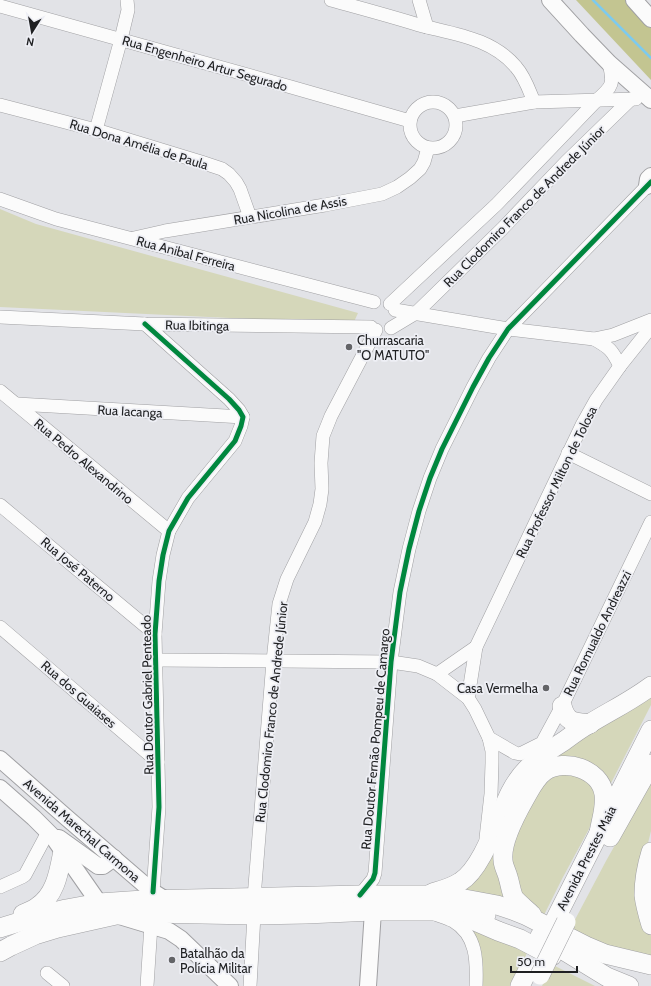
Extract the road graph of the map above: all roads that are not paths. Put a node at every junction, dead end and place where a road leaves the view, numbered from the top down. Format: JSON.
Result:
{"nodes":[{"id":1,"x":127,"y":0,"type":"edge"},
{"id":2,"x":331,"y":0,"type":"edge"},
{"id":3,"x":420,"y":0,"type":"edge"},
{"id":4,"x":550,"y":0,"type":"edge"},
{"id":5,"x":634,"y":0,"type":"edge"},
{"id":6,"x":642,"y":0,"type":"edge"},
{"id":7,"x":0,"y":6,"type":"edge"},
{"id":8,"x":649,"y":18,"type":"edge"},
{"id":9,"x":427,"y":27,"type":"junction"},
{"id":10,"x":121,"y":39,"type":"junction"},
{"id":11,"x":609,"y":63,"type":"junction"},
{"id":12,"x":631,"y":99,"type":"junction"},
{"id":13,"x":650,"y":99,"type":"edge"},
{"id":14,"x":597,"y":100,"type":"junction"},
{"id":15,"x":534,"y":102,"type":"junction"},
{"id":16,"x":0,"y":105,"type":"edge"},
{"id":17,"x":455,"y":116,"type":"junction"},
{"id":18,"x":410,"y":121,"type":"junction"},
{"id":19,"x":96,"y":130,"type":"junction"},
{"id":20,"x":428,"y":148,"type":"junction"},
{"id":21,"x":650,"y":181,"type":"edge"},
{"id":22,"x":0,"y":199,"type":"edge"},
{"id":23,"x":250,"y":217,"type":"junction"},
{"id":24,"x":165,"y":231,"type":"junction"},
{"id":25,"x":131,"y":239,"type":"junction"},
{"id":26,"x":166,"y":248,"type":"junction"},
{"id":27,"x":374,"y":302,"type":"junction"},
{"id":28,"x":393,"y":307,"type":"junction"},
{"id":29,"x":416,"y":313,"type":"junction"},
{"id":30,"x":0,"y":317,"type":"edge"},
{"id":31,"x":651,"y":320,"type":"edge"},
{"id":32,"x":144,"y":324,"type":"junction"},
{"id":33,"x":651,"y":327,"type":"edge"},
{"id":34,"x":391,"y":328,"type":"junction"},
{"id":35,"x":373,"y":329,"type":"junction"},
{"id":36,"x":508,"y":329,"type":"junction"},
{"id":37,"x":594,"y":339,"type":"junction"},
{"id":38,"x":620,"y":366,"type":"junction"},
{"id":39,"x":0,"y":391,"type":"edge"},
{"id":40,"x":17,"y":404,"type":"junction"},
{"id":41,"x":243,"y":417,"type":"junction"},
{"id":42,"x":568,"y":453,"type":"junction"},
{"id":43,"x":651,"y":494,"type":"edge"},
{"id":44,"x":0,"y":505,"type":"edge"},
{"id":45,"x":651,"y":522,"type":"edge"},
{"id":46,"x":169,"y":531,"type":"junction"},
{"id":47,"x":0,"y":627,"type":"edge"},
{"id":48,"x":155,"y":634,"type":"junction"},
{"id":49,"x":476,"y":647,"type":"junction"},
{"id":50,"x":156,"y":660,"type":"junction"},
{"id":51,"x":273,"y":661,"type":"junction"},
{"id":52,"x":391,"y":662,"type":"junction"},
{"id":53,"x":437,"y":674,"type":"junction"},
{"id":54,"x":651,"y":686,"type":"edge"},
{"id":55,"x":468,"y":698,"type":"junction"},
{"id":56,"x":562,"y":706,"type":"junction"},
{"id":57,"x":590,"y":724,"type":"junction"},
{"id":58,"x":651,"y":730,"type":"edge"},
{"id":59,"x":489,"y":738,"type":"junction"},
{"id":60,"x":0,"y":759,"type":"edge"},
{"id":61,"x":158,"y":762,"type":"junction"},
{"id":62,"x":651,"y":764,"type":"edge"},
{"id":63,"x":0,"y":788,"type":"edge"},
{"id":64,"x":48,"y":801,"type":"junction"},
{"id":65,"x":34,"y":818,"type":"junction"},
{"id":66,"x":599,"y":833,"type":"junction"},
{"id":67,"x":55,"y":840,"type":"junction"},
{"id":68,"x":485,"y":850,"type":"junction"},
{"id":69,"x":651,"y":852,"type":"edge"},
{"id":70,"x":114,"y":858,"type":"junction"},
{"id":71,"x":0,"y":887,"type":"edge"},
{"id":72,"x":360,"y":895,"type":"junction"},
{"id":73,"x":160,"y":896,"type":"junction"},
{"id":74,"x":99,"y":903,"type":"junction"},
{"id":75,"x":426,"y":903,"type":"junction"},
{"id":76,"x":254,"y":906,"type":"junction"},
{"id":77,"x":373,"y":911,"type":"junction"},
{"id":78,"x":447,"y":911,"type":"junction"},
{"id":79,"x":116,"y":915,"type":"junction"},
{"id":80,"x":555,"y":921,"type":"junction"},
{"id":81,"x":0,"y":925,"type":"edge"},
{"id":82,"x":151,"y":925,"type":"junction"},
{"id":83,"x":651,"y":925,"type":"edge"},
{"id":84,"x":0,"y":928,"type":"edge"},
{"id":85,"x":6,"y":949,"type":"edge"},
{"id":86,"x":651,"y":965,"type":"edge"},
{"id":87,"x":47,"y":973,"type":"dead end"},
{"id":88,"x":531,"y":979,"type":"edge"},
{"id":89,"x":63,"y":986,"type":"edge"},
{"id":90,"x":147,"y":986,"type":"edge"},
{"id":91,"x":230,"y":986,"type":"edge"},
{"id":92,"x":250,"y":986,"type":"edge"},
{"id":93,"x":368,"y":986,"type":"edge"},
{"id":94,"x":476,"y":986,"type":"edge"},
{"id":95,"x":602,"y":986,"type":"edge"},
{"id":96,"x":630,"y":986,"type":"edge"}],
"edges":[{"from":1,"to":10,"type":"street"},
{"from":2,"to":9,"type":"street"},
{"from":3,"to":9,"type":"street"},
{"from":4,"to":11,"type":"main road"},
{"from":5,"to":8,"type":"main road"},
{"from":6,"to":8,"type":"street"},
{"from":7,"to":10,"type":"street","name":"Rua Engenheiro Artur Segurado"},
{"from":9,"to":15,"type":"street"},
{"from":10,"to":18,"type":"street","name":"Rua Engenheiro Artur Segurado"},
{"from":10,"to":19,"type":"street"},
{"from":11,"to":13,"type":"main road"},
{"from":11,"to":14,"type":"street"},
{"from":12,"to":13,"type":"street"},
{"from":12,"to":14,"type":"street"},
{"from":12,"to":29,"type":"street","name":"Rua Clodomiro Franco de Andrede Júnior"},
{"from":14,"to":15,"type":"street"},
{"from":14,"to":28,"type":"street","name":"Rua Clodomiro Franco de Andrede Júnior"},
{"from":15,"to":17,"type":"street"},
{"from":16,"to":19,"type":"street","name":"Rua Dona Amélia de Paula"},
{"from":17,"to":18,"type":"street"},
{"from":17,"to":20,"type":"street"},
{"from":18,"to":20,"type":"street"},
{"from":19,"to":23,"type":"street","name":"Rua Dona Amélia de Paula"},
{"from":20,"to":23,"type":"street","name":"Rua Nicolina de Assis"},
{"from":21,"to":36,"type":"street","name":"Rua Doutor Fernão Pompeu de Camargo"},
{"from":22,"to":25,"type":"street","name":"Rua Anibal Ferreira"},
{"from":23,"to":24,"type":"street","name":"Rua Nicolina de Assis"},
{"from":24,"to":25,"type":"street","name":"Rua Nicolina de Assis"},
{"from":24,"to":26,"type":"street"},
{"from":25,"to":26,"type":"street","name":"Rua Anibal Ferreira"},
{"from":26,"to":27,"type":"street","name":"Rua Anibal Ferreira"},
{"from":27,"to":28,"type":"street","name":"Rua Anibal Ferreira"},
{"from":27,"to":35,"type":"street"},
{"from":28,"to":29,"type":"street","name":"Rua Anibal Ferreira"},
{"from":28,"to":34,"type":"street"},
{"from":29,"to":34,"type":"street","name":"Rua Clodomiro Franco de Andrede Júnior"},
{"from":29,"to":36,"type":"street","name":"Rua Anibal Ferreira"},
{"from":30,"to":32,"type":"street","name":"Rua Ibitinga"},
{"from":31,"to":37,"type":"street","name":"Rua Anibal Ferreira"},
{"from":32,"to":35,"type":"street","name":"Rua Ibitinga"},
{"from":32,"to":41,"type":"street"},
{"from":33,"to":38,"type":"street","name":"Rua Professor Milton de Tolosa"},
{"from":34,"to":35,"type":"street"},
{"from":35,"to":51,"type":"street","name":"Rua Clodomiro Franco de Andrede Júnior"},
{"from":36,"to":37,"type":"street","name":"Rua Anibal Ferreira"},
{"from":36,"to":52,"type":"street","name":"Rua Doutor Fernão Pompeu de Camargo"},
{"from":37,"to":38,"type":"street"},
{"from":38,"to":42,"type":"street","name":"Rua Professor Milton de Tolosa"},
{"from":39,"to":40,"type":"street","name":"Rua Pedro Alexandrino"},
{"from":40,"to":41,"type":"street","name":"Rua Iacanga"},
{"from":40,"to":46,"type":"street","name":"Rua Pedro Alexandrino"},
{"from":41,"to":46,"type":"street","name":"Rua Doutor Gabriel Penteado"},
{"from":42,"to":43,"type":"street"},
{"from":42,"to":49,"type":"street","name":"Rua Professor Milton de Tolosa"},
{"from":44,"to":48,"type":"street","name":"Rua José Paterno"},
{"from":45,"to":56,"type":"street","name":"Rua Romualdo Andreazzi"},
{"from":46,"to":48,"type":"street","name":"Rua Doutor Gabriel Penteado"},
{"from":47,"to":61,"type":"street","name":"Rua dos Guaiases"},
{"from":48,"to":50,"type":"street","name":"Rua Doutor Gabriel Penteado"},
{"from":49,"to":53,"type":"street","name":"Rua Professor Milton de Tolosa"},
{"from":49,"to":55,"type":"street","name":"Rua Professor Milton de Tolosa"},
{"from":50,"to":51,"type":"street"},
{"from":50,"to":61,"type":"street","name":"Rua Doutor Gabriel Penteado"},
{"from":51,"to":52,"type":"street"},
{"from":51,"to":76,"type":"street","name":"Rua Clodomiro Franco de Andrede Júnior"},
{"from":52,"to":53,"type":"street"},
{"from":52,"to":72,"type":"street","name":"Rua Doutor Fernão Pompeu de Camargo"},
{"from":53,"to":55,"type":"street"},
{"from":54,"to":57,"type":"highway"},
{"from":55,"to":59,"type":"street"},
{"from":56,"to":57,"type":"highway"},
{"from":56,"to":59,"type":"street","name":"Rua Romualdo Andreazzi"},
{"from":57,"to":68,"type":"highway"},
{"from":58,"to":66,"type":"highway","name":"Avenida Prestes Maia"},
{"from":59,"to":68,"type":"street"},
{"from":60,"to":64,"type":"main road","name":"Avenida Marechal Carmona"},
{"from":61,"to":73,"type":"street","name":"Rua Doutor Gabriel Penteado"},
{"from":62,"to":80,"type":"highway","name":"Avenida Prestes Maia"},
{"from":63,"to":65,"type":"main road","name":"Avenida Marechal Carmona"},
{"from":64,"to":65,"type":"main road"},
{"from":64,"to":70,"type":"main road","name":"Avenida Marechal Carmona"},
{"from":65,"to":67,"type":"main road","name":"Avenida Marechal Carmona"},
{"from":66,"to":80,"type":"highway","name":"Avenida Prestes Maia"},
{"from":66,"to":80,"type":"highway"},
{"from":67,"to":70,"type":"main road"},
{"from":67,"to":71,"type":"street"},
{"from":67,"to":74,"type":"main road","name":"Avenida Marechal Carmona"},
{"from":67,"to":81,"type":"highway"},
{"from":68,"to":75,"type":"highway"},
{"from":69,"to":83,"type":"highway"},
{"from":70,"to":73,"type":"main road","name":"Avenida Marechal Carmona"},
{"from":72,"to":75,"type":"highway"},
{"from":72,"to":76,"type":"highway"},
{"from":73,"to":74,"type":"highway"},
{"from":73,"to":76,"type":"highway"},
{"from":74,"to":79,"type":"main road","name":"Avenida Marechal Carmona"},
{"from":74,"to":84,"type":"highway"},
{"from":75,"to":77,"type":"highway"},
{"from":75,"to":78,"type":"highway"},
{"from":75,"to":80,"type":"highway"},
{"from":75,"to":94,"type":"street"},
{"from":76,"to":77,"type":"highway"},
{"from":76,"to":79,"type":"highway"},
{"from":76,"to":92,"type":"street","name":"Rua Clodomiro Franco de Andrede Júnior"},
{"from":77,"to":93,"type":"main road"},
{"from":78,"to":95,"type":"highway"},
{"from":78,"to":96,"type":"highway"},
{"from":79,"to":82,"type":"main road","name":"Avenida Marechal Carmona"},
{"from":79,"to":85,"type":"highway"},
{"from":80,"to":86,"type":"highway"},
{"from":80,"to":88,"type":"highway","name":"Avenida Prestes Maia","bridge":true},
{"from":82,"to":90,"type":"street"},
{"from":82,"to":91,"type":"main road","name":"Avenida Marechal Carmona"},
{"from":87,"to":89,"type":"street"}]}
